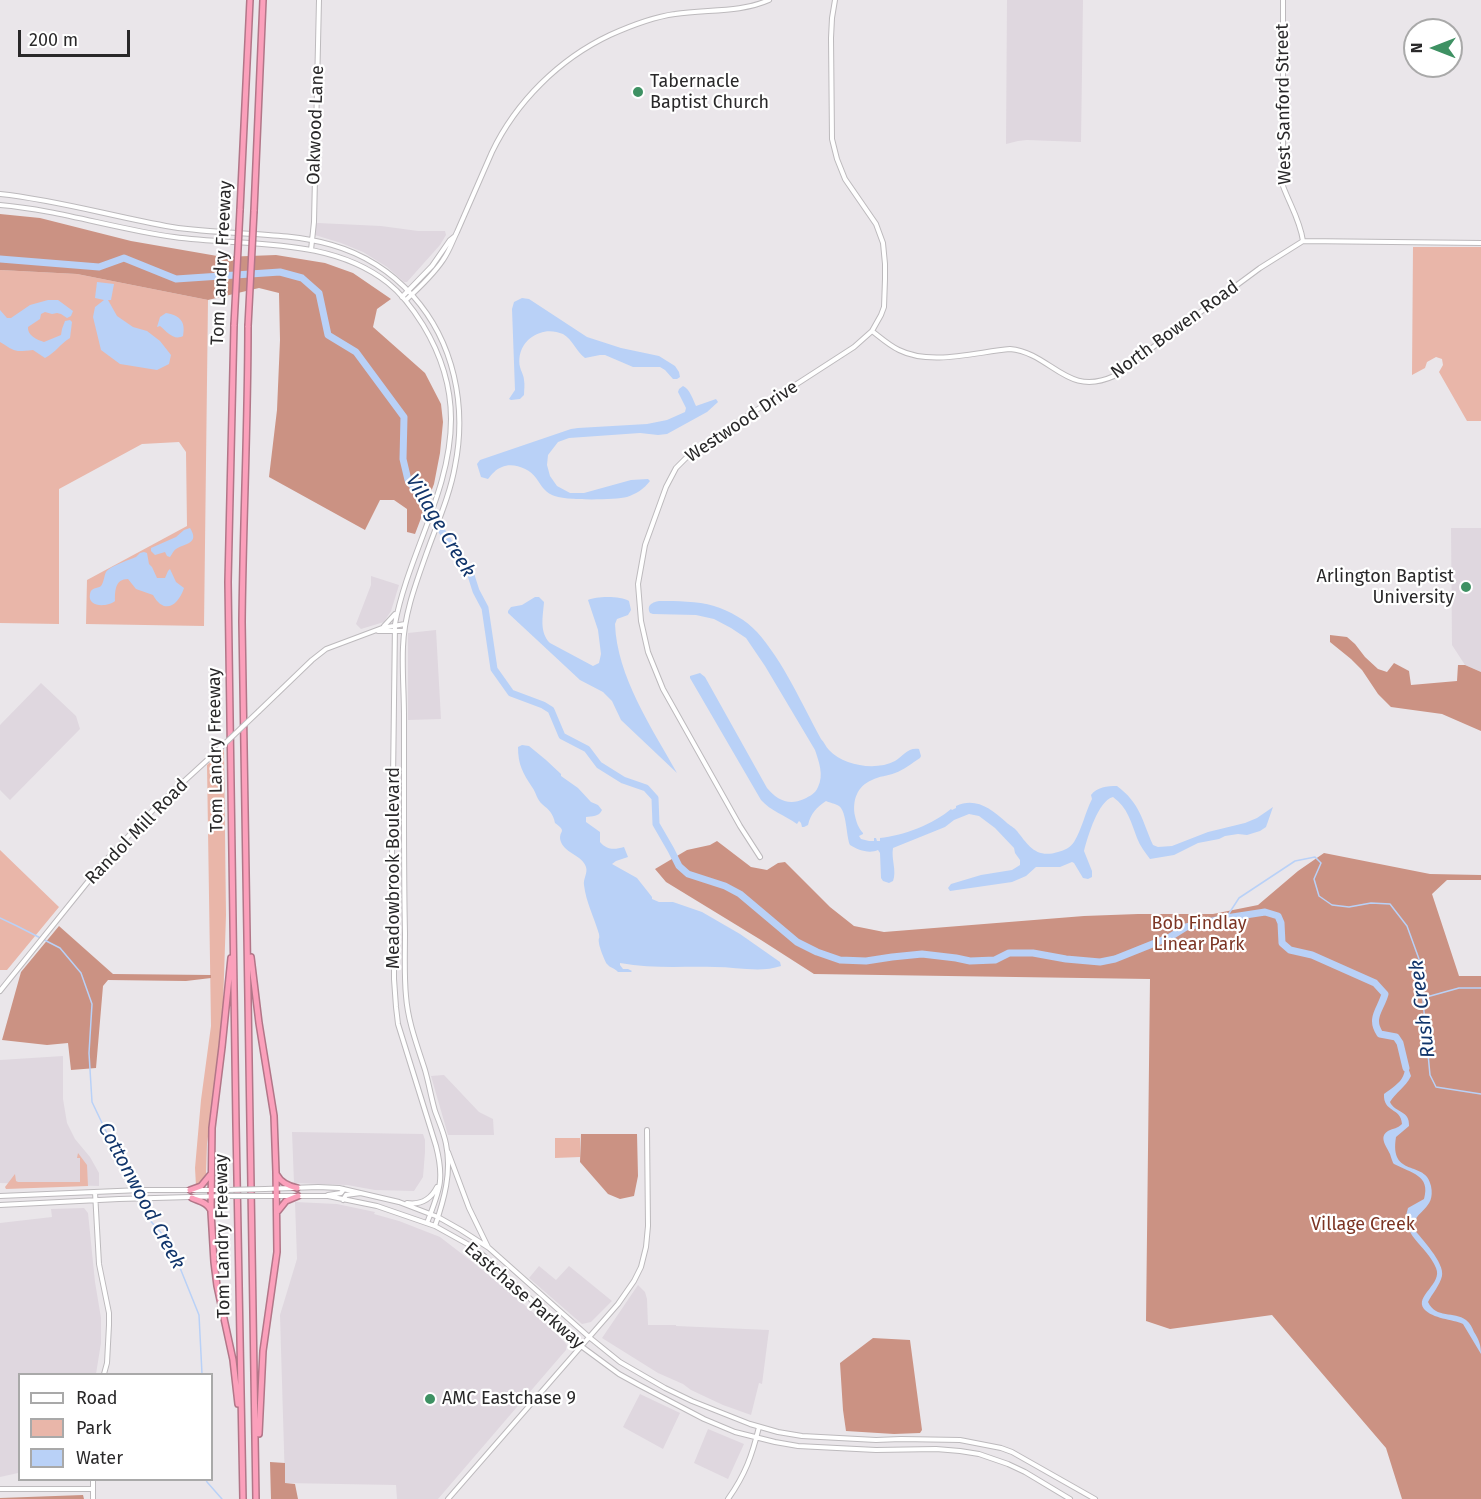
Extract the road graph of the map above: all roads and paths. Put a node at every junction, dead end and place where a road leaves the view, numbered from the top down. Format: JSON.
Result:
{"nodes":[{"id":1,"x":250,"y":0,"type":"edge"},
{"id":2,"x":263,"y":0,"type":"edge"},
{"id":3,"x":319,"y":0,"type":"edge"},
{"id":4,"x":769,"y":0,"type":"edge"},
{"id":5,"x":835,"y":0,"type":"edge"},
{"id":6,"x":1283,"y":0,"type":"edge"},
{"id":7,"x":0,"y":194,"type":"edge"},
{"id":8,"x":0,"y":205,"type":"edge"},
{"id":9,"x":313,"y":239,"type":"junction"},
{"id":10,"x":1303,"y":241,"type":"junction"},
{"id":11,"x":1481,"y":243,"type":"edge"},
{"id":12,"x":311,"y":249,"type":"junction"},
{"id":13,"x":410,"y":293,"type":"junction"},
{"id":14,"x":404,"y":298,"type":"junction"},
{"id":15,"x":872,"y":331,"type":"junction"},
{"id":16,"x":398,"y":608,"type":"junction"},
{"id":17,"x":405,"y":624,"type":"junction"},
{"id":18,"x":395,"y":628,"type":"junction"},
{"id":19,"x":380,"y":629,"type":"junction"},
{"id":20,"x":404,"y":631,"type":"junction"},
{"id":21,"x":393,"y":797,"type":"junction"},
{"id":22,"x":404,"y":798,"type":"junction"},
{"id":23,"x":760,"y":857,"type":"dead end"},
{"id":24,"x":234,"y":929,"type":"junction"},
{"id":25,"x":248,"y":930,"type":"junction"},
{"id":26,"x":0,"y":991,"type":"edge"},
{"id":27,"x":647,"y":1130,"type":"dead end"},
{"id":28,"x":446,"y":1146,"type":"junction"},
{"id":29,"x":212,"y":1174,"type":"junction"},
{"id":30,"x":276,"y":1174,"type":"junction"},
{"id":31,"x":440,"y":1181,"type":"junction"},
{"id":32,"x":297,"y":1188,"type":"junction"},
{"id":33,"x":344,"y":1189,"type":"junction"},
{"id":34,"x":190,"y":1190,"type":"junction"},
{"id":35,"x":95,"y":1192,"type":"junction"},
{"id":36,"x":212,"y":1193,"type":"junction"},
{"id":37,"x":277,"y":1193,"type":"junction"},
{"id":38,"x":362,"y":1193,"type":"junction"},
{"id":39,"x":1,"y":1196,"type":"edge"},
{"id":40,"x":298,"y":1196,"type":"junction"},
{"id":41,"x":328,"y":1196,"type":"junction"},
{"id":42,"x":192,"y":1198,"type":"junction"},
{"id":43,"x":96,"y":1200,"type":"junction"},
{"id":44,"x":343,"y":1200,"type":"junction"},
{"id":45,"x":399,"y":1202,"type":"junction"},
{"id":46,"x":1,"y":1205,"type":"edge"},
{"id":47,"x":212,"y":1212,"type":"junction"},
{"id":48,"x":277,"y":1213,"type":"junction"},
{"id":49,"x":430,"y":1214,"type":"junction"},
{"id":50,"x":438,"y":1217,"type":"junction"},
{"id":51,"x":427,"y":1223,"type":"junction"},
{"id":52,"x":435,"y":1226,"type":"junction"},
{"id":53,"x":489,"y":1248,"type":"junction"},
{"id":54,"x":588,"y":1337,"type":"junction"},
{"id":55,"x":581,"y":1346,"type":"junction"},
{"id":56,"x":104,"y":1373,"type":"edge"},
{"id":57,"x":670,"y":1391,"type":"junction"},
{"id":58,"x":666,"y":1399,"type":"junction"},
{"id":59,"x":759,"y":1427,"type":"junction"},
{"id":60,"x":242,"y":1434,"type":"junction"},
{"id":61,"x":757,"y":1438,"type":"junction"},
{"id":62,"x":850,"y":1439,"type":"junction"},
{"id":63,"x":960,"y":1440,"type":"junction"},
{"id":64,"x":925,"y":1448,"type":"junction"},
{"id":65,"x":851,"y":1449,"type":"junction"},
{"id":66,"x":93,"y":1481,"type":"edge"},
{"id":67,"x":0,"y":1489,"type":"edge"},
{"id":68,"x":93,"y":1489,"type":"junction"},
{"id":69,"x":256,"y":1490,"type":"junction"},
{"id":70,"x":243,"y":1497,"type":"edge"},
{"id":71,"x":93,"y":1499,"type":"edge"},
{"id":72,"x":256,"y":1499,"type":"edge"},
{"id":73,"x":448,"y":1499,"type":"edge"},
{"id":74,"x":728,"y":1499,"type":"edge"},
{"id":75,"x":1070,"y":1499,"type":"edge"},
{"id":76,"x":1095,"y":1499,"type":"edge"}],
"edges":[{"from":1,"to":24,"type":"highway","name":"Tom Landry Freeway","bridge":true},
{"from":2,"to":25,"type":"highway","name":"Tom Landry Freeway","bridge":true},
{"from":3,"to":9,"type":"main road","name":"Oakwood Lane"},
{"from":4,"to":13,"type":"main road"},
{"from":5,"to":15,"type":"main road","name":"Westwood Drive"},
{"from":6,"to":10,"type":"main road","name":"West Sanford Street"},
{"from":7,"to":9,"type":"main road"},
{"from":8,"to":12,"type":"main road","name":"Meadowbrook Boulevard"},
{"from":9,"to":12,"type":"main road","name":"Oakwood Lane"},
{"from":9,"to":13,"type":"main road"},
{"from":10,"to":11,"type":"main road"},
{"from":10,"to":15,"type":"main road","name":"North Bowen Road"},
{"from":12,"to":14,"type":"main road","name":"Meadowbrook Boulevard"},
{"from":13,"to":14,"type":"main road"},
{"from":13,"to":17,"type":"main road"},
{"from":14,"to":16,"type":"main road","name":"Meadowbrook Boulevard"},
{"from":15,"to":23,"type":"main road","name":"Westwood Drive"},
{"from":16,"to":18,"type":"main road","name":"Meadowbrook Boulevard"},
{"from":16,"to":19,"type":"main road"},
{"from":17,"to":18,"type":"main road","name":"Randol Mill Road"},
{"from":17,"to":20,"type":"main road","name":"Meadowbrook Boulevard"},
{"from":18,"to":19,"type":"main road","name":"Randol Mill Road"},
{"from":18,"to":20,"type":"main road","name":"Randol Mill Road"},
{"from":18,"to":21,"type":"main road","name":"Meadowbrook Boulevard"},
{"from":19,"to":26,"type":"main road","name":"Randol Mill Road","bridge":true},
{"from":20,"to":22,"type":"main road","name":"Meadowbrook Boulevard"},
{"from":21,"to":22,"type":"main road"},
{"from":21,"to":31,"type":"main road","name":"Meadowbrook Boulevard"},
{"from":22,"to":28,"type":"main road","name":"Meadowbrook Boulevard"},
{"from":24,"to":29,"type":"highway"},
{"from":24,"to":60,"type":"highway","name":"Tom Landry Freeway"},
{"from":25,"to":30,"type":"highway"},
{"from":25,"to":69,"type":"highway","name":"Tom Landry Freeway"},
{"from":27,"to":54,"type":"main road"},
{"from":28,"to":50,"type":"main road","name":"Meadowbrook Boulevard"},
{"from":28,"to":53,"type":"main road"},
{"from":29,"to":34,"type":"highway"},
{"from":29,"to":36,"type":"highway"},
{"from":30,"to":32,"type":"highway"},
{"from":30,"to":37,"type":"highway"},
{"from":31,"to":45,"type":"main road"},
{"from":31,"to":49,"type":"main road","name":"Meadowbrook Boulevard"},
{"from":32,"to":33,"type":"main road","name":"Eastchase Parkway"},
{"from":32,"to":37,"type":"main road","name":"Eastchase Parkway"},
{"from":33,"to":38,"type":"main road","name":"Eastchase Parkway"},
{"from":33,"to":41,"type":"main road"},
{"from":34,"to":35,"type":"main road","name":"Eastchase Parkway"},
{"from":34,"to":36,"type":"main road","name":"Eastchase Parkway"},
{"from":35,"to":39,"type":"main road","name":"Eastchase Parkway"},
{"from":35,"to":43,"type":"main road"},
{"from":36,"to":37,"type":"main road","name":"Eastchase Parkway","bridge":true},
{"from":36,"to":37,"type":"main road","name":"Eastchase Parkway","bridge":true},
{"from":36,"to":42,"type":"main road","name":"Eastchase Parkway"},
{"from":36,"to":47,"type":"highway"},
{"from":37,"to":40,"type":"main road","name":"Eastchase Parkway"},
{"from":37,"to":48,"type":"highway"},
{"from":38,"to":44,"type":"main road"},
{"from":38,"to":45,"type":"main road","name":"Eastchase Parkway"},
{"from":39,"to":46,"type":"main road"},
{"from":40,"to":41,"type":"main road","name":"Eastchase Parkway"},
{"from":40,"to":48,"type":"highway"},
{"from":41,"to":44,"type":"main road","name":"Eastchase Parkway"},
{"from":42,"to":43,"type":"main road","name":"Eastchase Parkway"},
{"from":42,"to":47,"type":"highway"},
{"from":43,"to":46,"type":"main road","name":"Eastchase Parkway"},
{"from":43,"to":56,"type":"main road"},
{"from":44,"to":51,"type":"main road","name":"Eastchase Parkway"},
{"from":45,"to":49,"type":"main road","name":"Eastchase Parkway"},
{"from":47,"to":60,"type":"highway"},
{"from":48,"to":69,"type":"highway"},
{"from":49,"to":50,"type":"main road","name":"Eastchase Parkway"},
{"from":49,"to":51,"type":"main road","name":"Meadowbrook Boulevard"},
{"from":50,"to":52,"type":"main road","name":"Meadowbrook Boulevard"},
{"from":50,"to":53,"type":"main road","name":"Eastchase Parkway"},
{"from":51,"to":52,"type":"main road","name":"Eastchase Parkway"},
{"from":52,"to":55,"type":"main road","name":"Eastchase Parkway"},
{"from":53,"to":54,"type":"main road","name":"Eastchase Parkway"},
{"from":54,"to":55,"type":"main road"},
{"from":54,"to":57,"type":"main road","name":"Eastchase Parkway"},
{"from":55,"to":58,"type":"main road","name":"Eastchase Parkway"},
{"from":55,"to":73,"type":"main road"},
{"from":57,"to":58,"type":"main road"},
{"from":57,"to":59,"type":"main road","name":"Eastchase Parkway"},
{"from":58,"to":61,"type":"main road","name":"Eastchase Parkway"},
{"from":59,"to":61,"type":"main road"},
{"from":59,"to":62,"type":"main road","name":"Eastchase Parkway"},
{"from":60,"to":70,"type":"highway","name":"Tom Landry Freeway"},
{"from":61,"to":65,"type":"main road","name":"Eastchase Parkway"},
{"from":61,"to":74,"type":"main road"},
{"from":62,"to":63,"type":"main road","name":"Eastchase Parkway"},
{"from":62,"to":65,"type":"main road"},
{"from":63,"to":64,"type":"main road"},
{"from":63,"to":76,"type":"main road"},
{"from":64,"to":65,"type":"main road","name":"Eastchase Parkway"},
{"from":64,"to":75,"type":"main road"},
{"from":66,"to":68,"type":"main road"},
{"from":67,"to":68,"type":"main road"},
{"from":68,"to":71,"type":"main road"},
{"from":69,"to":72,"type":"highway","name":"Tom Landry Freeway"}]}
